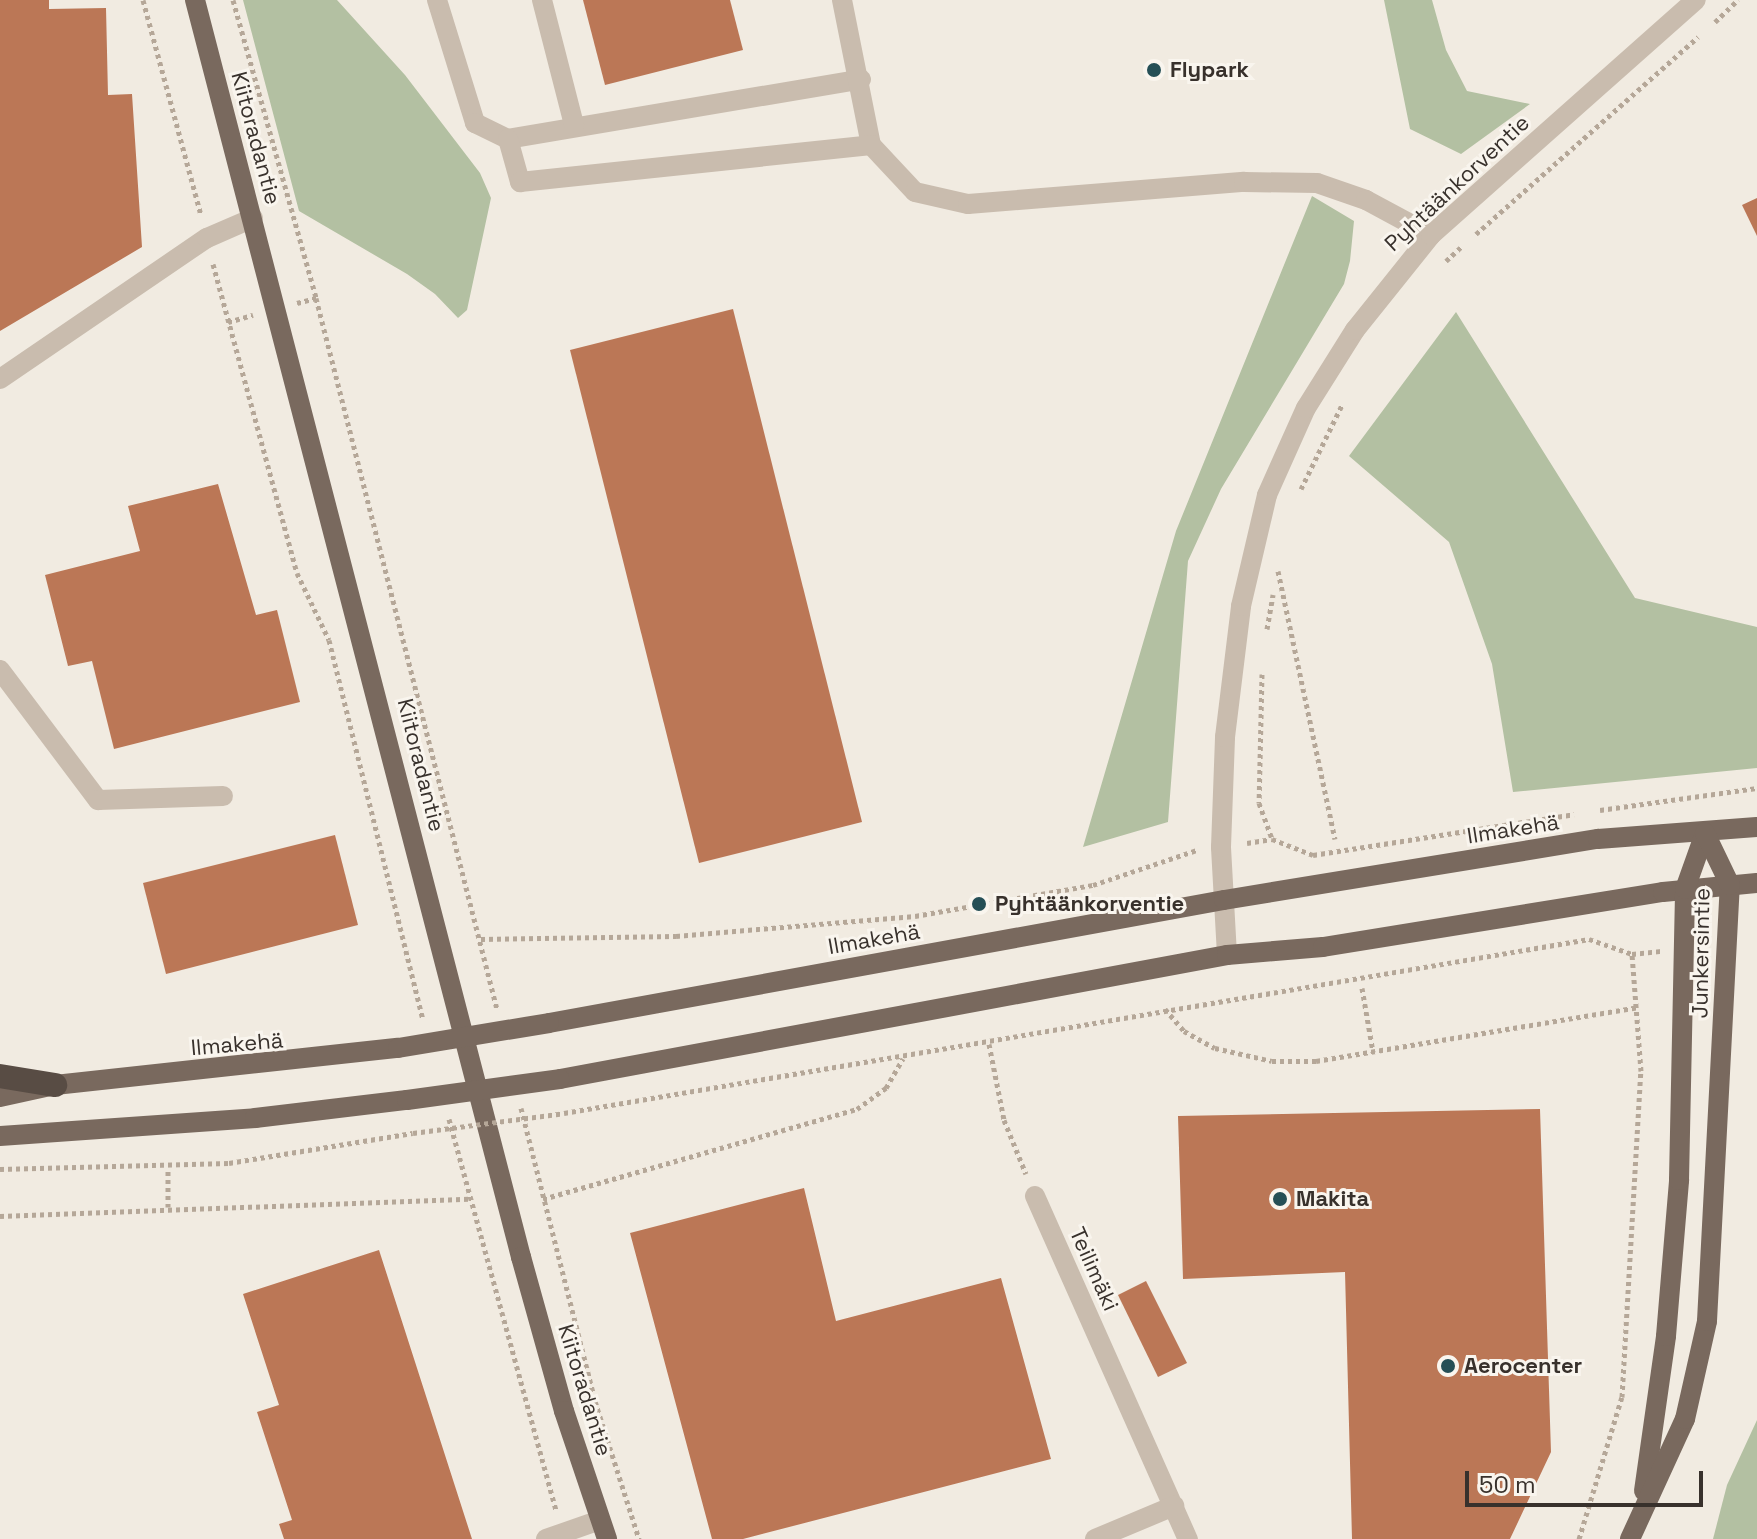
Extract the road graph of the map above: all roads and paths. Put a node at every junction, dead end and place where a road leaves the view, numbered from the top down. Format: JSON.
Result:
{"nodes":[{"id":1,"x":143,"y":0,"type":"edge"},
{"id":2,"x":195,"y":0,"type":"edge"},
{"id":3,"x":233,"y":0,"type":"edge"},
{"id":4,"x":437,"y":0,"type":"edge"},
{"id":5,"x":542,"y":0,"type":"edge"},
{"id":6,"x":842,"y":0,"type":"edge"},
{"id":7,"x":1696,"y":0,"type":"edge"},
{"id":8,"x":1738,"y":0,"type":"edge"},
{"id":9,"x":861,"y":79,"type":"junction"},
{"id":10,"x":574,"y":125,"type":"junction"},
{"id":11,"x":508,"y":139,"type":"junction"},
{"id":12,"x":871,"y":145,"type":"junction"},
{"id":13,"x":253,"y":218,"type":"junction"},
{"id":14,"x":1431,"y":235,"type":"junction"},
{"id":15,"x":207,"y":238,"type":"junction"},
{"id":16,"x":1440,"y":267,"type":"dead end"},
{"id":17,"x":0,"y":379,"type":"edge"},
{"id":18,"x":1349,"y":394,"type":"dead end"},
{"id":19,"x":1298,"y":496,"type":"dead end"},
{"id":20,"x":1281,"y":555,"type":"dead end"},
{"id":21,"x":1277,"y":570,"type":"junction"},
{"id":22,"x":1267,"y":632,"type":"dead end"},
{"id":23,"x":1263,"y":663,"type":"dead end"},
{"id":24,"x":0,"y":670,"type":"edge"},
{"id":25,"x":1757,"y":788,"type":"edge"},
{"id":26,"x":223,"y":796,"type":"dead end"},
{"id":27,"x":1757,"y":827,"type":"edge"},
{"id":28,"x":1705,"y":833,"type":"junction"},
{"id":29,"x":1272,"y":839,"type":"junction"},
{"id":30,"x":1335,"y":839,"type":"dead end"},
{"id":31,"x":1221,"y":847,"type":"junction"},
{"id":32,"x":1757,"y":883,"type":"edge"},
{"id":33,"x":1730,"y":885,"type":"junction"},
{"id":34,"x":1685,"y":889,"type":"junction"},
{"id":35,"x":1224,"y":900,"type":"junction"},
{"id":36,"x":481,"y":939,"type":"junction"},
{"id":37,"x":1684,"y":949,"type":"junction"},
{"id":38,"x":1632,"y":954,"type":"junction"},
{"id":39,"x":1227,"y":955,"type":"junction"},
{"id":40,"x":1362,"y":988,"type":"dead end"},
{"id":41,"x":1637,"y":1007,"type":"junction"},
{"id":42,"x":1165,"y":1008,"type":"junction"},
{"id":43,"x":499,"y":1015,"type":"dead end"},
{"id":44,"x":427,"y":1035,"type":"dead end"},
{"id":45,"x":989,"y":1044,"type":"junction"},
{"id":46,"x":1373,"y":1052,"type":"junction"},
{"id":47,"x":903,"y":1058,"type":"junction"},
{"id":48,"x":0,"y":1076,"type":"edge"},
{"id":49,"x":55,"y":1085,"type":"junction"},
{"id":50,"x":517,"y":1092,"type":"dead end"},
{"id":51,"x":0,"y":1097,"type":"edge"},
{"id":52,"x":446,"y":1109,"type":"dead end"},
{"id":53,"x":0,"y":1136,"type":"edge"},
{"id":54,"x":168,"y":1168,"type":"junction"},
{"id":55,"x":0,"y":1169,"type":"edge"},
{"id":56,"x":1035,"y":1196,"type":"joint"},
{"id":57,"x":469,"y":1199,"type":"junction"},
{"id":58,"x":543,"y":1199,"type":"junction"},
{"id":59,"x":168,"y":1207,"type":"junction"},
{"id":60,"x":0,"y":1216,"type":"edge"},
{"id":61,"x":1642,"y":1505,"type":"junction"},
{"id":62,"x":1174,"y":1506,"type":"junction"},
{"id":63,"x":603,"y":1529,"type":"edge"},
{"id":64,"x":554,"y":1536,"type":"edge"},
{"id":65,"x":639,"y":1539,"type":"edge"},
{"id":66,"x":1095,"y":1539,"type":"edge"},
{"id":67,"x":1188,"y":1539,"type":"edge"},
{"id":68,"x":1579,"y":1539,"type":"edge"},
{"id":69,"x":1630,"y":1539,"type":"edge"}],
"edges":[{"from":1,"to":15,"type":"path"},
{"from":2,"to":13,"type":"main road","name":"Kiitoradantie"},
{"from":3,"to":36,"type":"path"},
{"from":4,"to":11,"type":"street"},
{"from":5,"to":10,"type":"street"},
{"from":6,"to":9,"type":"street"},
{"from":7,"to":14,"type":"street","name":"Pyhtäänkorventie"},
{"from":8,"to":16,"type":"path"},
{"from":9,"to":10,"type":"street"},
{"from":9,"to":12,"type":"street"},
{"from":10,"to":11,"type":"street"},
{"from":11,"to":12,"type":"street"},
{"from":12,"to":14,"type":"street"},
{"from":13,"to":15,"type":"street"},
{"from":13,"to":63,"type":"main road","name":"Kiitoradantie"},
{"from":14,"to":31,"type":"street","name":"Pyhtäänkorventie"},
{"from":15,"to":17,"type":"street"},
{"from":15,"to":44,"type":"path"},
{"from":18,"to":19,"type":"path"},
{"from":20,"to":21,"type":"path"},
{"from":21,"to":22,"type":"path"},
{"from":21,"to":30,"type":"path"},
{"from":23,"to":29,"type":"path"},
{"from":24,"to":26,"type":"street"},
{"from":25,"to":29,"type":"path"},
{"from":27,"to":28,"type":"main road","name":"Ilmakehä"},
{"from":28,"to":33,"type":"main road","name":"Junkersintie"},
{"from":28,"to":34,"type":"main road","name":"Junkersintie"},
{"from":28,"to":35,"type":"main road","name":"Ilmakehä"},
{"from":29,"to":31,"type":"path"},
{"from":31,"to":35,"type":"street","name":"Pyhtäänkorventie"},
{"from":31,"to":36,"type":"path"},
{"from":32,"to":33,"type":"main road"},
{"from":33,"to":34,"type":"main road"},
{"from":33,"to":61,"type":"main road","name":"Junkersintie"},
{"from":34,"to":37,"type":"main road","name":"Junkersintie"},
{"from":34,"to":39,"type":"main road"},
{"from":35,"to":39,"type":"street","name":"Pyhtäänkorventie"},
{"from":35,"to":49,"type":"main road","name":"Ilmakehä","bridge":true},
{"from":36,"to":43,"type":"path"},
{"from":37,"to":38,"type":"path"},
{"from":37,"to":61,"type":"main road","name":"Junkersintie"},
{"from":38,"to":41,"type":"path"},
{"from":38,"to":42,"type":"path"},
{"from":39,"to":53,"type":"main road","bridge":true},
{"from":40,"to":46,"type":"path"},
{"from":41,"to":46,"type":"path"},
{"from":41,"to":68,"type":"path"},
{"from":42,"to":45,"type":"path"},
{"from":42,"to":46,"type":"path"},
{"from":45,"to":47,"type":"path"},
{"from":45,"to":56,"type":"path"},
{"from":47,"to":54,"type":"path","bridge":true},
{"from":47,"to":58,"type":"path"},
{"from":48,"to":49,"type":"highway"},
{"from":49,"to":51,"type":"main road","name":"Ilmakehä"},
{"from":50,"to":58,"type":"path"},
{"from":52,"to":57,"type":"path"},
{"from":54,"to":55,"type":"path"},
{"from":54,"to":59,"type":"path"},
{"from":56,"to":62,"type":"street","name":"Teilimäki"},
{"from":57,"to":59,"type":"path"},
{"from":57,"to":64,"type":"path"},
{"from":58,"to":65,"type":"path"},
{"from":59,"to":60,"type":"path"},
{"from":61,"to":69,"type":"main road","name":"Junkersintie"},
{"from":62,"to":66,"type":"street"},
{"from":62,"to":67,"type":"street","name":"Teilimäki"},
{"from":63,"to":64,"type":"street"}]}
